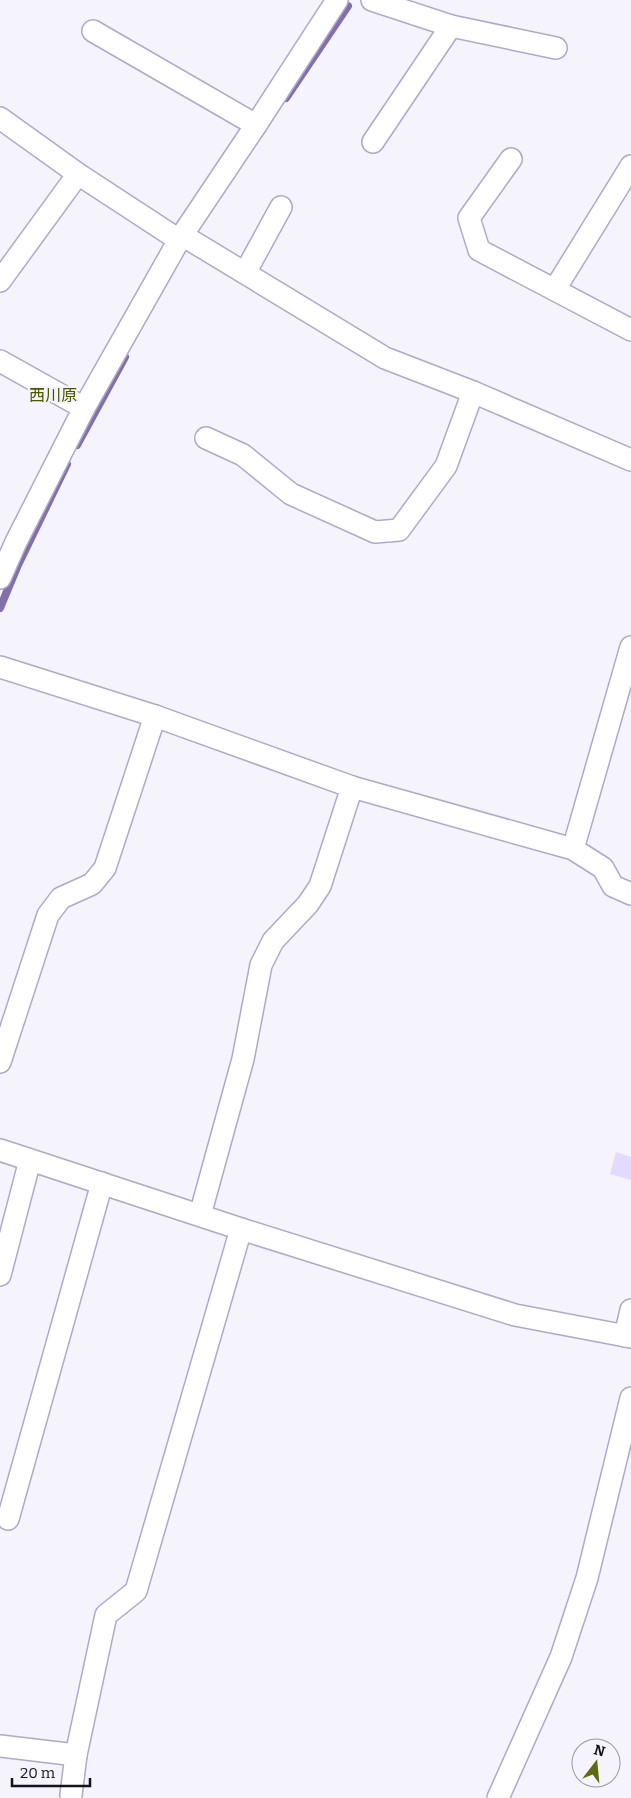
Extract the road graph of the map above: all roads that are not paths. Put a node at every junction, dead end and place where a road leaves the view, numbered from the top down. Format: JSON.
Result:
{"nodes":[{"id":1,"x":337,"y":0,"type":"edge"},
{"id":2,"x":372,"y":0,"type":"edge"},
{"id":3,"x":451,"y":26,"type":"junction"},
{"id":4,"x":93,"y":32,"type":"dead end"},
{"id":5,"x":556,"y":48,"type":"dead end"},
{"id":6,"x":0,"y":118,"type":"edge"},
{"id":7,"x":256,"y":125,"type":"junction"},
{"id":8,"x":373,"y":142,"type":"dead end"},
{"id":9,"x":511,"y":159,"type":"dead end"},
{"id":10,"x":631,"y":166,"type":"edge"},
{"id":11,"x":78,"y":174,"type":"junction"},
{"id":12,"x":280,"y":207,"type":"dead end"},
{"id":13,"x":180,"y":237,"type":"junction"},
{"id":14,"x":245,"y":273,"type":"junction"},
{"id":15,"x":0,"y":281,"type":"edge"},
{"id":16,"x":554,"y":289,"type":"junction"},
{"id":17,"x":631,"y":330,"type":"edge"},
{"id":18,"x":0,"y":361,"type":"edge"},
{"id":19,"x":473,"y":392,"type":"junction"},
{"id":20,"x":84,"y":408,"type":"junction"},
{"id":21,"x":206,"y":438,"type":"dead end"},
{"id":22,"x":631,"y":460,"type":"edge"},
{"id":23,"x":0,"y":578,"type":"edge"},
{"id":24,"x":631,"y":646,"type":"edge"},
{"id":25,"x":0,"y":667,"type":"edge"},
{"id":26,"x":154,"y":716,"type":"junction"},
{"id":27,"x":352,"y":787,"type":"junction"},
{"id":28,"x":573,"y":849,"type":"junction"},
{"id":29,"x":631,"y":894,"type":"edge"},
{"id":30,"x":0,"y":1062,"type":"edge"},
{"id":31,"x":0,"y":1150,"type":"edge"},
{"id":32,"x":30,"y":1160,"type":"junction"},
{"id":33,"x":102,"y":1183,"type":"junction"},
{"id":34,"x":200,"y":1215,"type":"junction"},
{"id":35,"x":240,"y":1228,"type":"junction"},
{"id":36,"x":0,"y":1275,"type":"edge"},
{"id":37,"x":631,"y":1310,"type":"edge"},
{"id":38,"x":628,"y":1336,"type":"edge"},
{"id":39,"x":631,"y":1398,"type":"edge"},
{"id":40,"x":8,"y":1519,"type":"dead end"},
{"id":41,"x":0,"y":1746,"type":"edge"},
{"id":42,"x":76,"y":1756,"type":"junction"},
{"id":43,"x":71,"y":1795,"type":"dead end"},
{"id":44,"x":498,"y":1798,"type":"edge"}],
"edges":[{"from":1,"to":7,"type":"street"},
{"from":2,"to":3,"type":"street"},
{"from":3,"to":5,"type":"street"},
{"from":3,"to":8,"type":"street"},
{"from":4,"to":7,"type":"street"},
{"from":6,"to":11,"type":"street"},
{"from":7,"to":13,"type":"street"},
{"from":9,"to":16,"type":"street"},
{"from":10,"to":16,"type":"street"},
{"from":11,"to":13,"type":"street"},
{"from":11,"to":15,"type":"street"},
{"from":12,"to":14,"type":"street"},
{"from":13,"to":14,"type":"street"},
{"from":13,"to":20,"type":"street"},
{"from":14,"to":19,"type":"street"},
{"from":16,"to":17,"type":"street"},
{"from":18,"to":20,"type":"street"},
{"from":19,"to":21,"type":"street"},
{"from":19,"to":22,"type":"street"},
{"from":20,"to":23,"type":"street"},
{"from":24,"to":28,"type":"street"},
{"from":25,"to":26,"type":"street"},
{"from":26,"to":27,"type":"street"},
{"from":26,"to":30,"type":"street"},
{"from":27,"to":28,"type":"street"},
{"from":27,"to":34,"type":"street"},
{"from":28,"to":29,"type":"street"},
{"from":31,"to":32,"type":"street"},
{"from":32,"to":33,"type":"street"},
{"from":32,"to":36,"type":"street"},
{"from":33,"to":34,"type":"street"},
{"from":33,"to":40,"type":"street"},
{"from":34,"to":35,"type":"street"},
{"from":35,"to":38,"type":"street"},
{"from":35,"to":42,"type":"street"},
{"from":37,"to":38,"type":"street"},
{"from":39,"to":44,"type":"street"},
{"from":41,"to":42,"type":"street"},
{"from":42,"to":43,"type":"street"}]}
